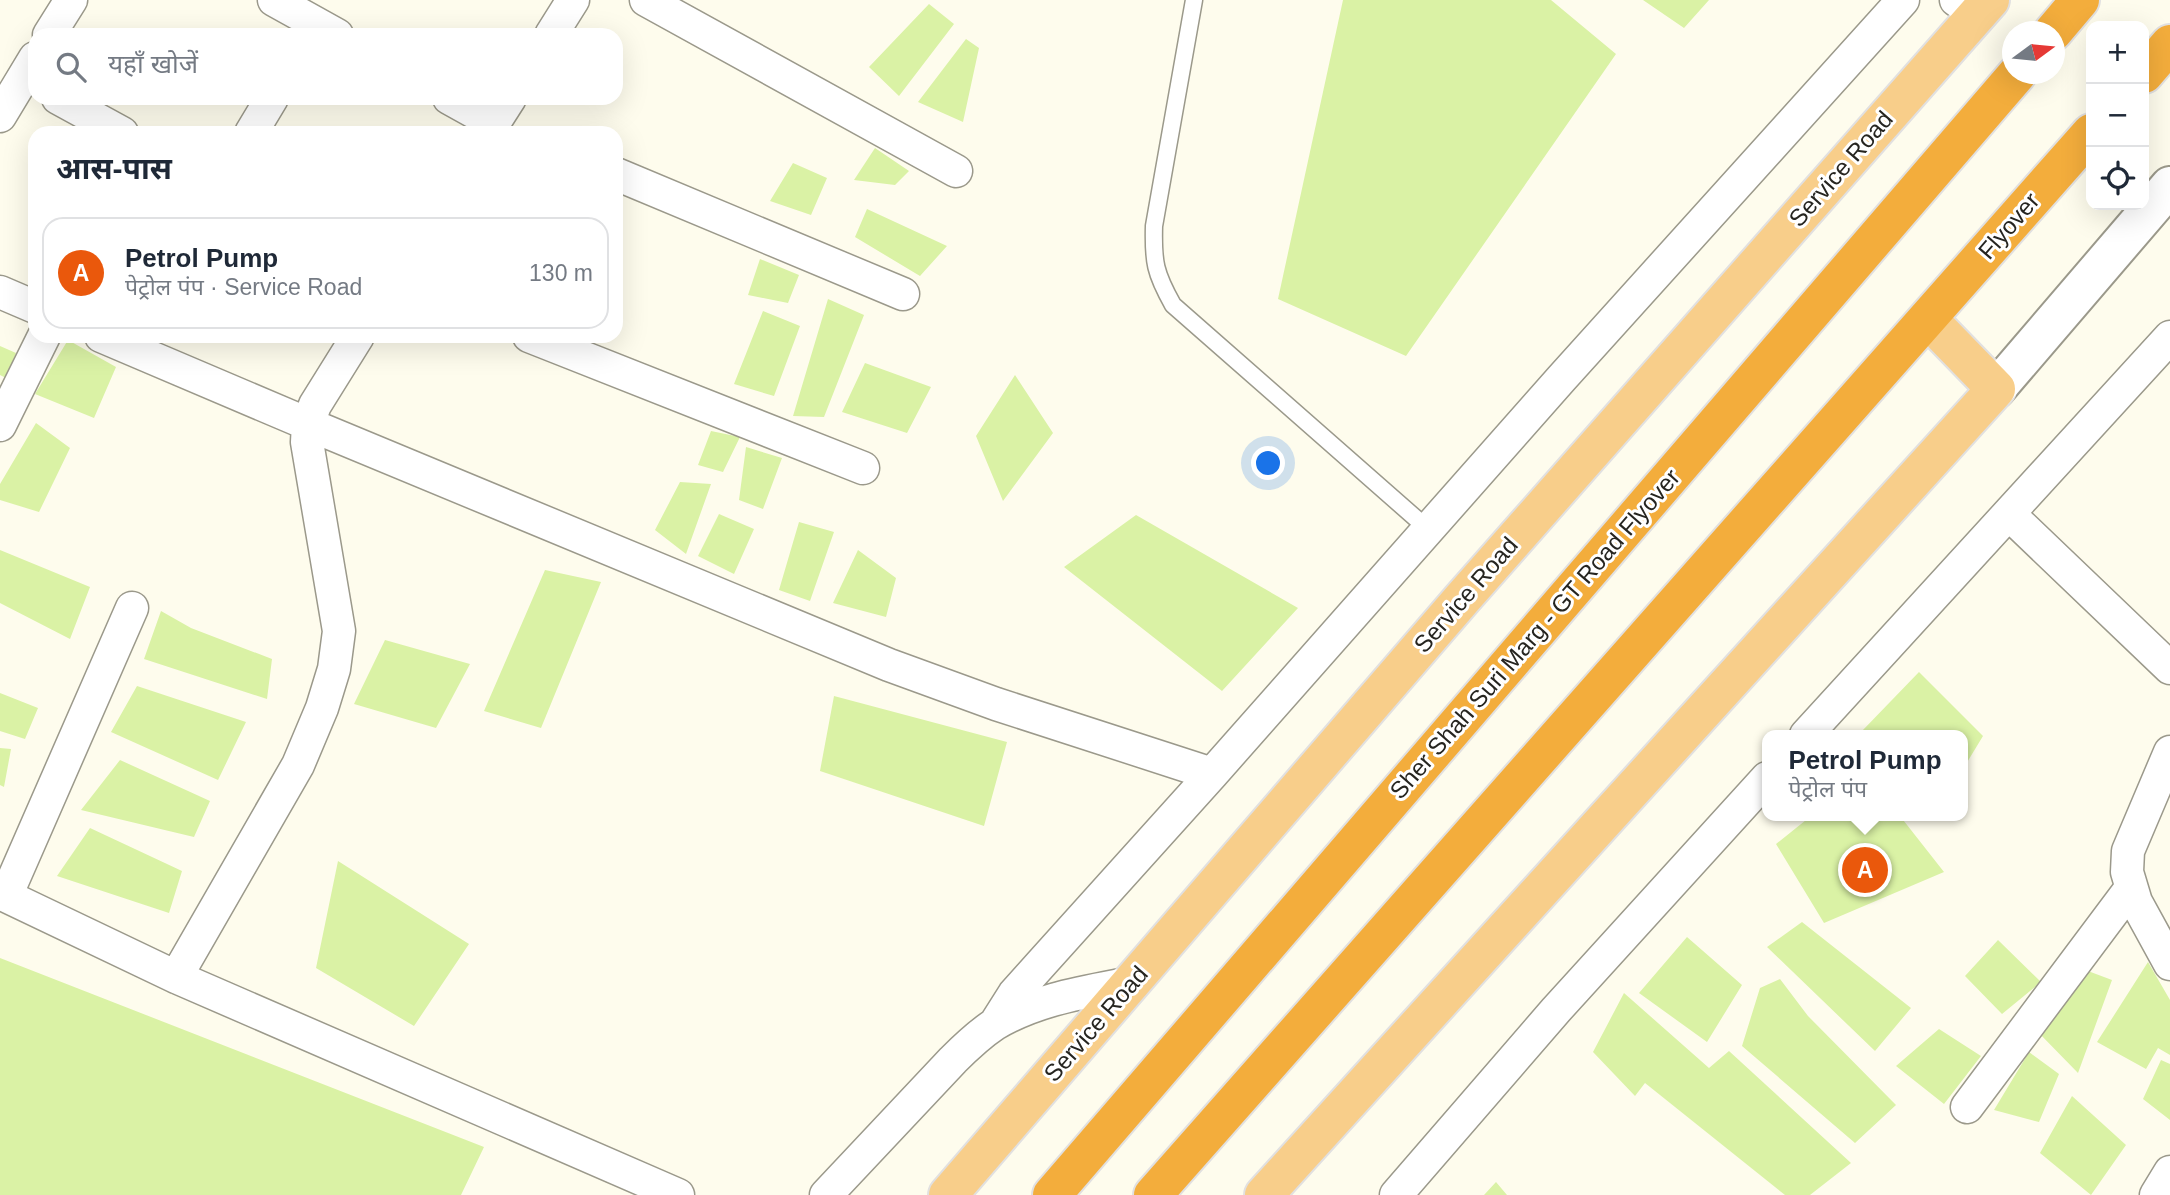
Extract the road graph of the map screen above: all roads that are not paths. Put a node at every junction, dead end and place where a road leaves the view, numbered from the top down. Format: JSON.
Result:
{"nodes":[{"id":1,"x":71,"y":0,"type":"edge"},
{"id":2,"x":274,"y":0,"type":"edge"},
{"id":3,"x":573,"y":0,"type":"edge"},
{"id":4,"x":646,"y":0,"type":"edge"},
{"id":5,"x":1194,"y":0,"type":"edge"},
{"id":6,"x":1903,"y":0,"type":"edge"},
{"id":7,"x":2080,"y":0,"type":"edge"},
{"id":8,"x":1974,"y":5,"type":"edge"},
{"id":9,"x":2062,"y":21,"type":"edge"},
{"id":10,"x":53,"y":28,"type":"edge"},
{"id":11,"x":317,"y":28,"type":"edge"},
{"id":12,"x":555,"y":28,"type":"edge"},
{"id":13,"x":2170,"y":44,"type":"edge"},
{"id":14,"x":2149,"y":68,"type":"edge"},
{"id":15,"x":23,"y":72,"type":"edge"},
{"id":16,"x":2008,"y":84,"type":"edge"},
{"id":17,"x":71,"y":105,"type":"edge"},
{"id":18,"x":268,"y":105,"type":"edge"},
{"id":19,"x":464,"y":105,"type":"edge"},
{"id":20,"x":0,"y":116,"type":"edge"},
{"id":21,"x":502,"y":122,"type":"edge"},
{"id":22,"x":109,"y":126,"type":"edge"},
{"id":23,"x":255,"y":126,"type":"edge"},
{"id":24,"x":2086,"y":139,"type":"edge"},
{"id":25,"x":956,"y":171,"type":"dead end"},
{"id":26,"x":623,"y":177,"type":"edge"},
{"id":27,"x":2170,"y":186,"type":"edge"},
{"id":28,"x":0,"y":292,"type":"edge"},
{"id":29,"x":903,"y":295,"type":"dead end"},
{"id":30,"x":28,"y":304,"type":"edge"},
{"id":31,"x":1928,"y":319,"type":"junction"},
{"id":32,"x":2170,"y":337,"type":"edge"},
{"id":33,"x":41,"y":343,"type":"edge"},
{"id":34,"x":122,"y":343,"type":"edge"},
{"id":35,"x":354,"y":343,"type":"edge"},
{"id":36,"x":548,"y":343,"type":"edge"},
{"id":37,"x":1996,"y":389,"type":"junction"},
{"id":38,"x":308,"y":424,"type":"junction"},
{"id":39,"x":0,"y":425,"type":"edge"},
{"id":40,"x":863,"y":468,"type":"dead end"},
{"id":41,"x":2009,"y":514,"type":"junction"},
{"id":42,"x":1428,"y":529,"type":"junction"},
{"id":43,"x":132,"y":608,"type":"dead end"},
{"id":44,"x":2170,"y":668,"type":"edge"},
{"id":45,"x":1812,"y":730,"type":"edge"},
{"id":46,"x":2170,"y":752,"type":"edge"},
{"id":47,"x":1212,"y":774,"type":"junction"},
{"id":48,"x":1762,"y":783,"type":"edge"},
{"id":49,"x":2131,"y":888,"type":"junction"},
{"id":50,"x":3,"y":895,"type":"edge"},
{"id":51,"x":2170,"y":964,"type":"edge"},
{"id":52,"x":176,"y":977,"type":"junction"},
{"id":53,"x":1131,"y":983,"type":"junction"},
{"id":54,"x":995,"y":1024,"type":"junction"},
{"id":55,"x":1967,"y":1107,"type":"dead end"},
{"id":56,"x":2170,"y":1172,"type":"edge"},
{"id":57,"x":678,"y":1195,"type":"edge"},
{"id":58,"x":826,"y":1195,"type":"edge"},
{"id":59,"x":948,"y":1195,"type":"edge"},
{"id":60,"x":1052,"y":1195,"type":"edge"},
{"id":61,"x":1153,"y":1195,"type":"edge"},
{"id":62,"x":1264,"y":1195,"type":"edge"},
{"id":63,"x":1396,"y":1195,"type":"edge"},
{"id":64,"x":2156,"y":1195,"type":"edge"}],
"edges":[{"from":1,"to":10,"type":"street"},
{"from":2,"to":11,"type":"street"},
{"from":3,"to":12,"type":"street"},
{"from":4,"to":25,"type":"street"},
{"from":5,"to":42,"type":"lane"},
{"from":6,"to":42,"type":"street"},
{"from":7,"to":9,"type":"highway"},
{"from":8,"to":53,"type":"main road","name":"Service Road"},
{"from":13,"to":14,"type":"highway"},
{"from":15,"to":20,"type":"street"},
{"from":16,"to":60,"type":"highway","name":"Sher Shah Suri Marg - GT Road Flyover"},
{"from":17,"to":22,"type":"street"},
{"from":18,"to":23,"type":"street"},
{"from":19,"to":21,"type":"street"},
{"from":24,"to":31,"type":"highway","name":"Flyover"},
{"from":26,"to":29,"type":"street"},
{"from":27,"to":37,"type":"street"},
{"from":28,"to":30,"type":"street"},
{"from":31,"to":37,"type":"main road"},
{"from":31,"to":61,"type":"highway"},
{"from":32,"to":41,"type":"street"},
{"from":33,"to":39,"type":"street"},
{"from":34,"to":38,"type":"street"},
{"from":35,"to":38,"type":"street"},
{"from":36,"to":40,"type":"street"},
{"from":37,"to":62,"type":"main road"},
{"from":38,"to":47,"type":"street"},
{"from":38,"to":52,"type":"street"},
{"from":41,"to":44,"type":"street"},
{"from":41,"to":45,"type":"street"},
{"from":42,"to":47,"type":"street"},
{"from":43,"to":50,"type":"street"},
{"from":46,"to":49,"type":"street"},
{"from":47,"to":54,"type":"street"},
{"from":48,"to":63,"type":"street"},
{"from":49,"to":51,"type":"street"},
{"from":49,"to":55,"type":"street"},
{"from":50,"to":52,"type":"street"},
{"from":52,"to":57,"type":"street"},
{"from":53,"to":54,"type":"street"},
{"from":53,"to":59,"type":"main road","name":"Service Road"},
{"from":54,"to":58,"type":"street"},
{"from":56,"to":64,"type":"street"}]}
